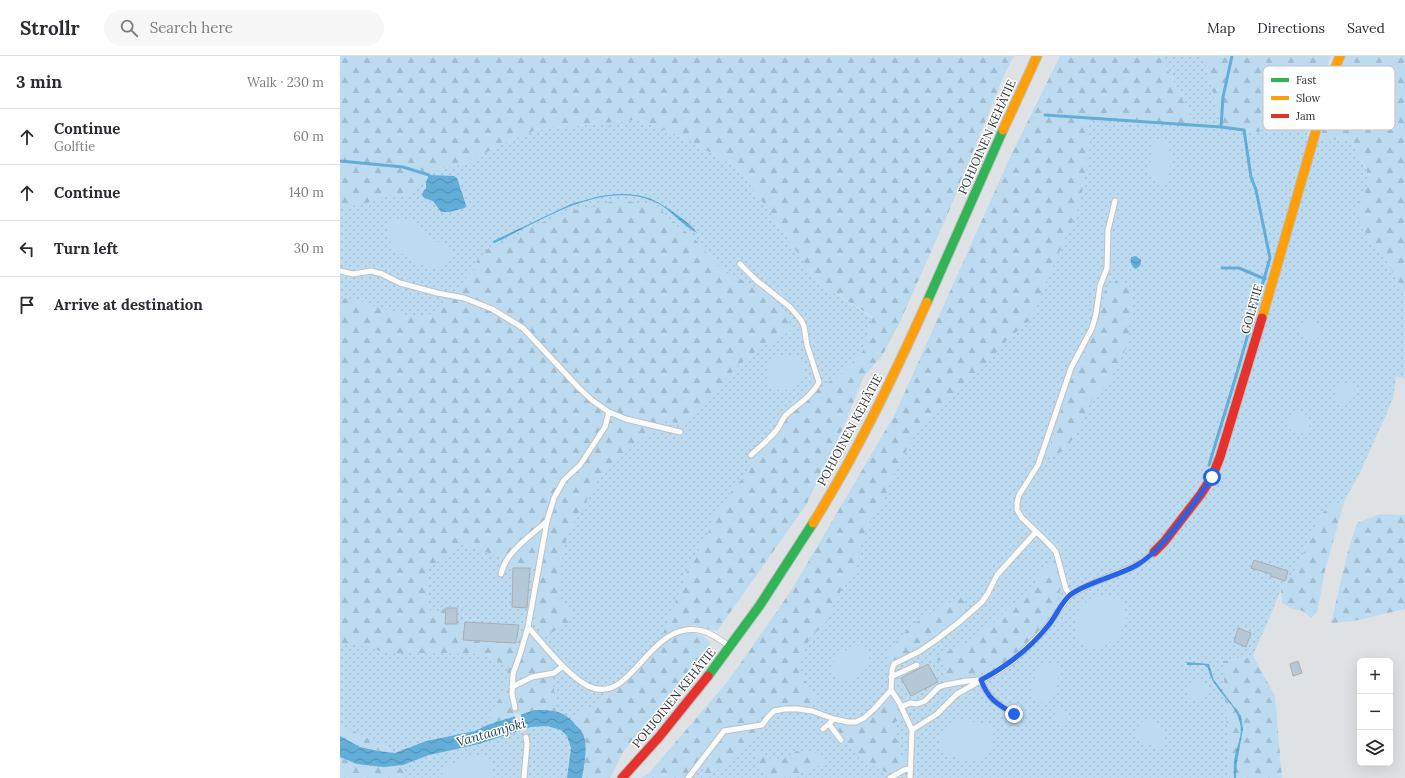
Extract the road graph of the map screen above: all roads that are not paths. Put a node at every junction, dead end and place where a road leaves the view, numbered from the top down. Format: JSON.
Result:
{"nodes":[{"id":1,"x":1037,"y":56,"type":"edge"},
{"id":2,"x":1340,"y":56,"type":"edge"},
{"id":3,"x":1336,"y":66,"type":"edge"},
{"id":4,"x":1316,"y":130,"type":"edge"},
{"id":5,"x":1115,"y":201,"type":"dead end"},
{"id":6,"x":740,"y":264,"type":"dead end"},
{"id":7,"x":340,"y":271,"type":"edge"},
{"id":8,"x":609,"y":412,"type":"junction"},
{"id":9,"x":680,"y":432,"type":"dead end"},
{"id":10,"x":751,"y":455,"type":"dead end"},
{"id":11,"x":547,"y":521,"type":"junction"},
{"id":12,"x":1036,"y":532,"type":"junction"},
{"id":13,"x":1154,"y":552,"type":"joint"},
{"id":14,"x":501,"y":574,"type":"dead end"},
{"id":15,"x":1070,"y":596,"type":"junction"},
{"id":16,"x":528,"y":627,"type":"junction"},
{"id":17,"x":730,"y":647,"type":"junction"},
{"id":18,"x":917,"y":664,"type":"dead end"},
{"id":19,"x":563,"y":666,"type":"junction"},
{"id":20,"x":891,"y":677,"type":"junction"},
{"id":21,"x":981,"y":680,"type":"junction"},
{"id":22,"x":512,"y":687,"type":"junction"},
{"id":23,"x":891,"y":690,"type":"junction"},
{"id":24,"x":901,"y":707,"type":"junction"},
{"id":25,"x":515,"y":708,"type":"dead end"},
{"id":26,"x":1014,"y":714,"type":"dead end"},
{"id":27,"x":834,"y":719,"type":"junction"},
{"id":28,"x":829,"y":724,"type":"junction"},
{"id":29,"x":823,"y":729,"type":"dead end"},
{"id":30,"x":912,"y":730,"type":"junction"},
{"id":31,"x":526,"y":737,"type":"dead end"},
{"id":32,"x":841,"y":740,"type":"dead end"},
{"id":33,"x":910,"y":768,"type":"junction"},
{"id":34,"x":524,"y":778,"type":"edge"},
{"id":35,"x":622,"y":778,"type":"edge"},
{"id":36,"x":688,"y":778,"type":"edge"},
{"id":37,"x":890,"y":778,"type":"edge"},
{"id":38,"x":910,"y":778,"type":"edge"}],
"edges":[{"from":1,"to":17,"type":"main road","name":"POHJOINEN KEHÄTIE"},
{"from":2,"to":3,"type":"main road","name":"GOLFTIE"},
{"from":4,"to":13,"type":"main road","name":"GOLFTIE"},
{"from":5,"to":12,"type":"lane"},
{"from":6,"to":10,"type":"lane"},
{"from":7,"to":8,"type":"lane"},
{"from":8,"to":9,"type":"lane"},
{"from":8,"to":11,"type":"lane"},
{"from":11,"to":14,"type":"lane"},
{"from":11,"to":16,"type":"lane"},
{"from":12,"to":15,"type":"lane"},
{"from":12,"to":20,"type":"lane"},
{"from":13,"to":15,"type":"lane"},
{"from":15,"to":21,"type":"lane"},
{"from":16,"to":19,"type":"lane"},
{"from":16,"to":22,"type":"lane"},
{"from":17,"to":19,"type":"lane"},
{"from":17,"to":35,"type":"main road","name":"POHJOINEN KEHÄTIE"},
{"from":18,"to":20,"type":"lane"},
{"from":19,"to":22,"type":"lane"},
{"from":20,"to":23,"type":"lane"},
{"from":21,"to":24,"type":"lane"},
{"from":21,"to":26,"type":"lane"},
{"from":21,"to":30,"type":"lane"},
{"from":22,"to":25,"type":"lane"},
{"from":23,"to":24,"type":"lane"},
{"from":23,"to":27,"type":"lane"},
{"from":24,"to":30,"type":"lane"},
{"from":27,"to":28,"type":"lane"},
{"from":27,"to":36,"type":"lane"},
{"from":28,"to":29,"type":"lane"},
{"from":28,"to":32,"type":"lane"},
{"from":30,"to":33,"type":"lane"},
{"from":31,"to":34,"type":"lane"},
{"from":33,"to":37,"type":"lane"},
{"from":33,"to":38,"type":"lane"}]}
